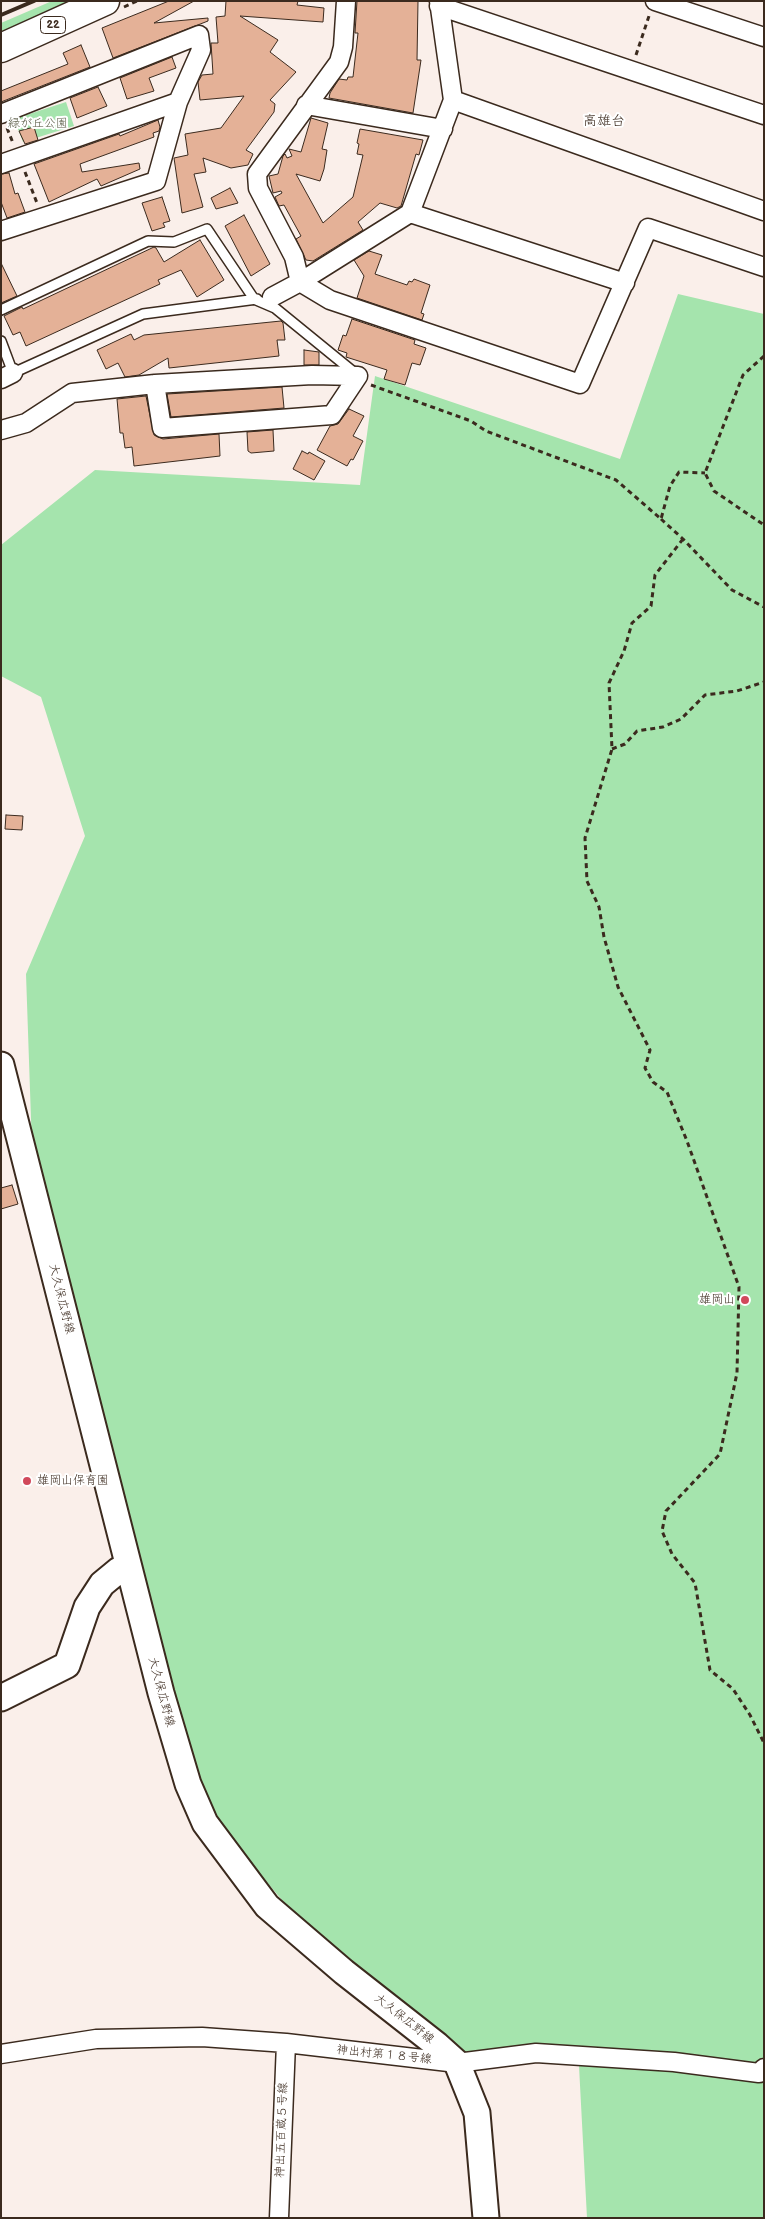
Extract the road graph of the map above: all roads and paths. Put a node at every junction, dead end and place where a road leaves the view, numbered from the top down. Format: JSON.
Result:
{"nodes":[{"id":1,"x":105,"y":1,"type":"edge"},
{"id":2,"x":346,"y":1,"type":"edge"},
{"id":3,"x":439,"y":4,"type":"edge"},
{"id":4,"x":653,"y":6,"type":"edge"},
{"id":5,"x":764,"y":37,"type":"edge"},
{"id":6,"x":1,"y":48,"type":"edge"},
{"id":7,"x":630,"y":70,"type":"junction"},
{"id":8,"x":453,"y":100,"type":"junction"},
{"id":9,"x":178,"y":102,"type":"junction"},
{"id":10,"x":306,"y":105,"type":"junction"},
{"id":11,"x":1,"y":114,"type":"edge"},
{"id":12,"x":764,"y":115,"type":"edge"},
{"id":13,"x":443,"y":129,"type":"junction"},
{"id":14,"x":1,"y":164,"type":"edge"},
{"id":15,"x":764,"y":211,"type":"edge"},
{"id":16,"x":410,"y":214,"type":"junction"},
{"id":17,"x":1,"y":231,"type":"edge"},
{"id":18,"x":764,"y":267,"type":"edge"},
{"id":19,"x":300,"y":282,"type":"junction"},
{"id":20,"x":624,"y":282,"type":"junction"},
{"id":21,"x":272,"y":297,"type":"joint"},
{"id":22,"x":254,"y":300,"type":"junction"},
{"id":23,"x":1,"y":310,"type":"edge"},
{"id":24,"x":1,"y":341,"type":"edge"},
{"id":25,"x":764,"y":356,"type":"edge"},
{"id":26,"x":7,"y":376,"type":"edge"},
{"id":27,"x":358,"y":376,"type":"junction"},
{"id":28,"x":156,"y":384,"type":"junction"},
{"id":29,"x":1,"y":430,"type":"edge"},
{"id":30,"x":705,"y":473,"type":"junction"},
{"id":31,"x":661,"y":519,"type":"junction"},
{"id":32,"x":764,"y":524,"type":"edge"},
{"id":33,"x":682,"y":538,"type":"junction"},
{"id":34,"x":764,"y":607,"type":"edge"},
{"id":35,"x":764,"y":682,"type":"edge"},
{"id":36,"x":612,"y":749,"type":"junction"},
{"id":37,"x":1,"y":1065,"type":"edge"},
{"id":38,"x":7,"y":1107,"type":"edge"},
{"id":39,"x":123,"y":1564,"type":"junction"},
{"id":40,"x":1,"y":1698,"type":"edge"},
{"id":41,"x":764,"y":1743,"type":"edge"},
{"id":42,"x":286,"y":2043,"type":"junction"},
{"id":43,"x":1,"y":2054,"type":"edge"},
{"id":44,"x":457,"y":2063,"type":"junction"},
{"id":45,"x":762,"y":2071,"type":"edge"},
{"id":46,"x":278,"y":2218,"type":"edge"},
{"id":47,"x":486,"y":2218,"type":"edge"}],
"edges":[{"from":1,"to":6,"type":"main road","number":"22"},
{"from":2,"to":10,"type":"street"},
{"from":3,"to":7,"type":"street"},
{"from":3,"to":8,"type":"street"},
{"from":4,"to":5,"type":"street"},
{"from":4,"to":7,"type":"path"},
{"from":7,"to":12,"type":"street"},
{"from":8,"to":13,"type":"street"},
{"from":8,"to":15,"type":"street"},
{"from":9,"to":11,"type":"street"},
{"from":9,"to":14,"type":"street"},
{"from":9,"to":17,"type":"street"},
{"from":10,"to":13,"type":"street"},
{"from":10,"to":19,"type":"street"},
{"from":13,"to":16,"type":"street"},
{"from":16,"to":19,"type":"street"},
{"from":16,"to":20,"type":"street"},
{"from":18,"to":20,"type":"street"},
{"from":19,"to":20,"type":"street"},
{"from":19,"to":21,"type":"street"},
{"from":21,"to":22,"type":"lane"},
{"from":22,"to":23,"type":"lane"},
{"from":22,"to":26,"type":"lane"},
{"from":22,"to":27,"type":"lane"},
{"from":24,"to":26,"type":"lane"},
{"from":25,"to":30,"type":"path"},
{"from":27,"to":28,"type":"street"},
{"from":27,"to":28,"type":"street"},
{"from":27,"to":31,"type":"path"},
{"from":28,"to":29,"type":"street"},
{"from":30,"to":31,"type":"path"},
{"from":30,"to":32,"type":"path"},
{"from":31,"to":33,"type":"path"},
{"from":33,"to":34,"type":"path"},
{"from":33,"to":36,"type":"path"},
{"from":35,"to":36,"type":"path"},
{"from":36,"to":41,"type":"path"},
{"from":37,"to":38,"type":"street","name":"大久保広野線"},
{"from":38,"to":39,"type":"street","name":"大久保広野線"},
{"from":39,"to":40,"type":"street"},
{"from":39,"to":44,"type":"street","name":"大久保広野線"},
{"from":42,"to":43,"type":"street","name":"神出村第１８号線"},
{"from":42,"to":44,"type":"street","name":"神出村第１８号線"},
{"from":42,"to":46,"type":"street","name":"神出五百蔵５号線"},
{"from":44,"to":45,"type":"street","name":"神出村第１８号線"},
{"from":44,"to":47,"type":"street","name":"大久保広野線"}]}
